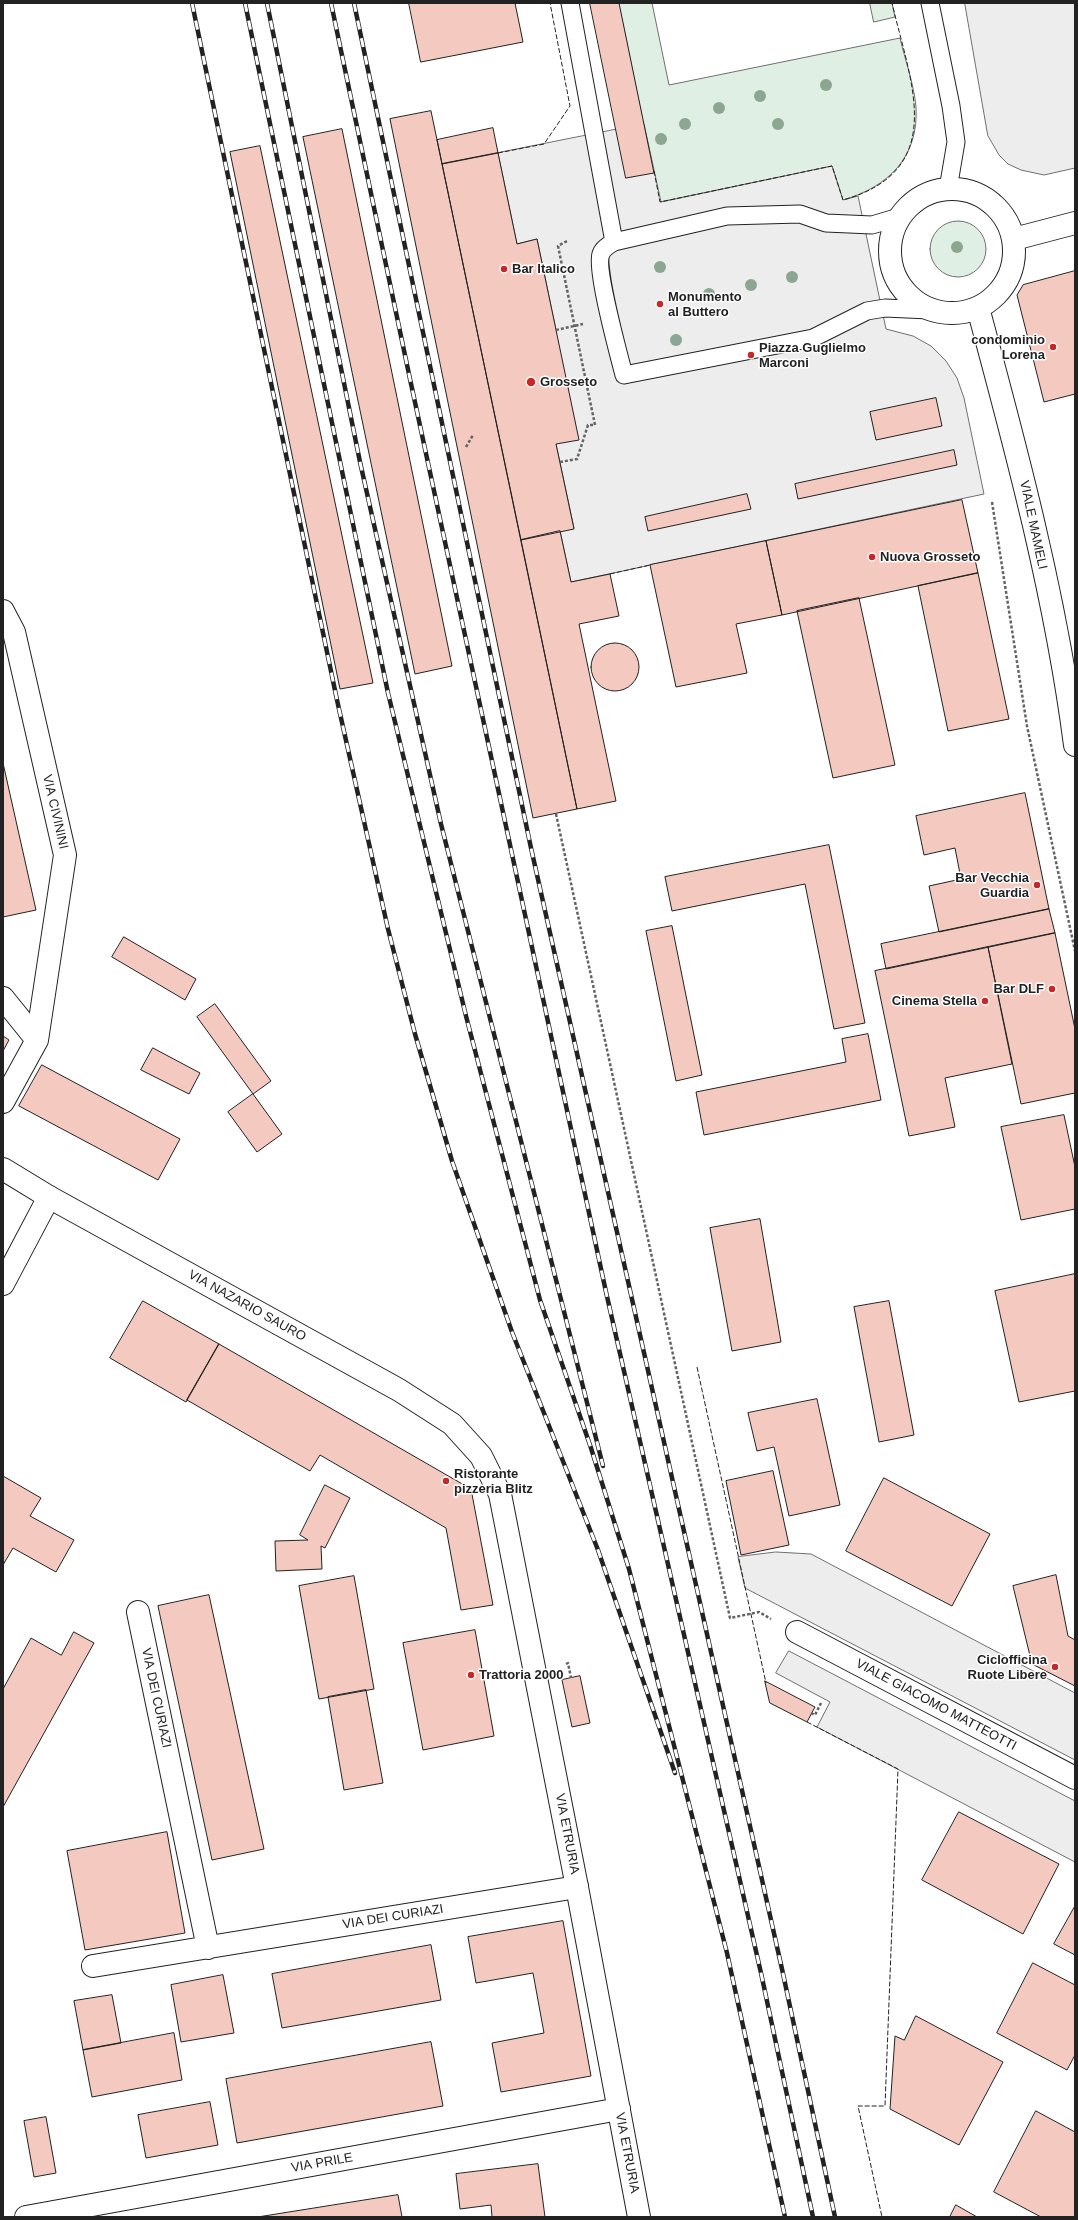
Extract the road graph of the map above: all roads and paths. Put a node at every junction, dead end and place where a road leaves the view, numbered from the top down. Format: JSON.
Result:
{"nodes":[{"id":1,"x":570,"y":3,"type":"edge"},
{"id":2,"x":930,"y":3,"type":"edge"},
{"id":3,"x":948,"y":189,"type":"junction"},
{"id":4,"x":900,"y":217,"type":"junction"},
{"id":5,"x":1075,"y":223,"type":"edge"},
{"id":6,"x":1014,"y":239,"type":"junction"},
{"id":7,"x":567,"y":241,"type":"dead end"},
{"id":8,"x":614,"y":242,"type":"junction"},
{"id":9,"x":978,"y":308,"type":"junction"},
{"id":10,"x":929,"y":310,"type":"junction"},
{"id":11,"x":473,"y":435,"type":"dead end"},
{"id":12,"x":466,"y":447,"type":"dead end"},
{"id":13,"x":560,"y":462,"type":"dead end"},
{"id":14,"x":992,"y":502,"type":"dead end"},
{"id":15,"x":3,"y":611,"type":"edge"},
{"id":16,"x":1071,"y":684,"type":"edge"},
{"id":17,"x":1075,"y":745,"type":"edge"},
{"id":18,"x":556,"y":814,"type":"dead end"},
{"id":19,"x":1075,"y":952,"type":"edge"},
{"id":20,"x":3,"y":998,"type":"edge"},
{"id":21,"x":37,"y":1040,"type":"junction"},
{"id":22,"x":3,"y":1102,"type":"edge"},
{"id":23,"x":3,"y":1169,"type":"edge"},
{"id":24,"x":49,"y":1197,"type":"junction"},
{"id":25,"x":3,"y":1284,"type":"edge"},
{"id":26,"x":481,"y":1456,"type":"joint"},
{"id":27,"x":138,"y":1612,"type":"dead end"},
{"id":28,"x":750,"y":1614,"type":"dead end"},
{"id":29,"x":797,"y":1632,"type":"dead end"},
{"id":30,"x":821,"y":1703,"type":"dead end"},
{"id":31,"x":811,"y":1713,"type":"dead end"},
{"id":32,"x":1075,"y":1778,"type":"edge"},
{"id":33,"x":577,"y":1887,"type":"junction"},
{"id":34,"x":208,"y":1948,"type":"junction"},
{"id":35,"x":93,"y":1966,"type":"dead end"},
{"id":36,"x":619,"y":2109,"type":"junction"},
{"id":37,"x":26,"y":2217,"type":"edge"},
{"id":38,"x":639,"y":2217,"type":"edge"}],
"edges":[{"from":1,"to":8,"type":"lane"},
{"from":2,"to":3,"type":"lane"},
{"from":3,"to":4,"type":"street"},
{"from":3,"to":6,"type":"street"},
{"from":4,"to":8,"type":"lane"},
{"from":4,"to":10,"type":"street"},
{"from":5,"to":6,"type":"street"},
{"from":6,"to":9,"type":"street"},
{"from":7,"to":13,"type":"path"},
{"from":8,"to":10,"type":"lane"},
{"from":9,"to":10,"type":"street"},
{"from":9,"to":16,"type":"street","name":"VIALE MAMELI"},
{"from":11,"to":12,"type":"path"},
{"from":14,"to":19,"type":"path"},
{"from":15,"to":21,"type":"street","name":"VIA CIVININI"},
{"from":16,"to":17,"type":"street","name":"VIALE MAMELI"},
{"from":18,"to":28,"type":"path"},
{"from":20,"to":21,"type":"street"},
{"from":21,"to":22,"type":"street","name":"VIA CIVININI"},
{"from":23,"to":24,"type":"street","name":"VIA NAZARIO SAURO"},
{"from":24,"to":25,"type":"street"},
{"from":24,"to":26,"type":"street","name":"VIA NAZARIO SAURO"},
{"from":26,"to":33,"type":"street","name":"VIA ETRURIA"},
{"from":27,"to":34,"type":"street","name":"VIA DEI CURIAZI"},
{"from":29,"to":32,"type":"street","name":"VIALE GIACOMO MATTEOTTI"},
{"from":30,"to":31,"type":"path"},
{"from":33,"to":34,"type":"street","name":"VIA DEI CURIAZI"},
{"from":33,"to":36,"type":"street","name":"VIA ETRURIA"},
{"from":34,"to":35,"type":"street","name":"VIA DEI CURIAZI"},
{"from":36,"to":37,"type":"street","name":"VIA PRILE"},
{"from":36,"to":38,"type":"street","name":"VIA ETRURIA"}]}
